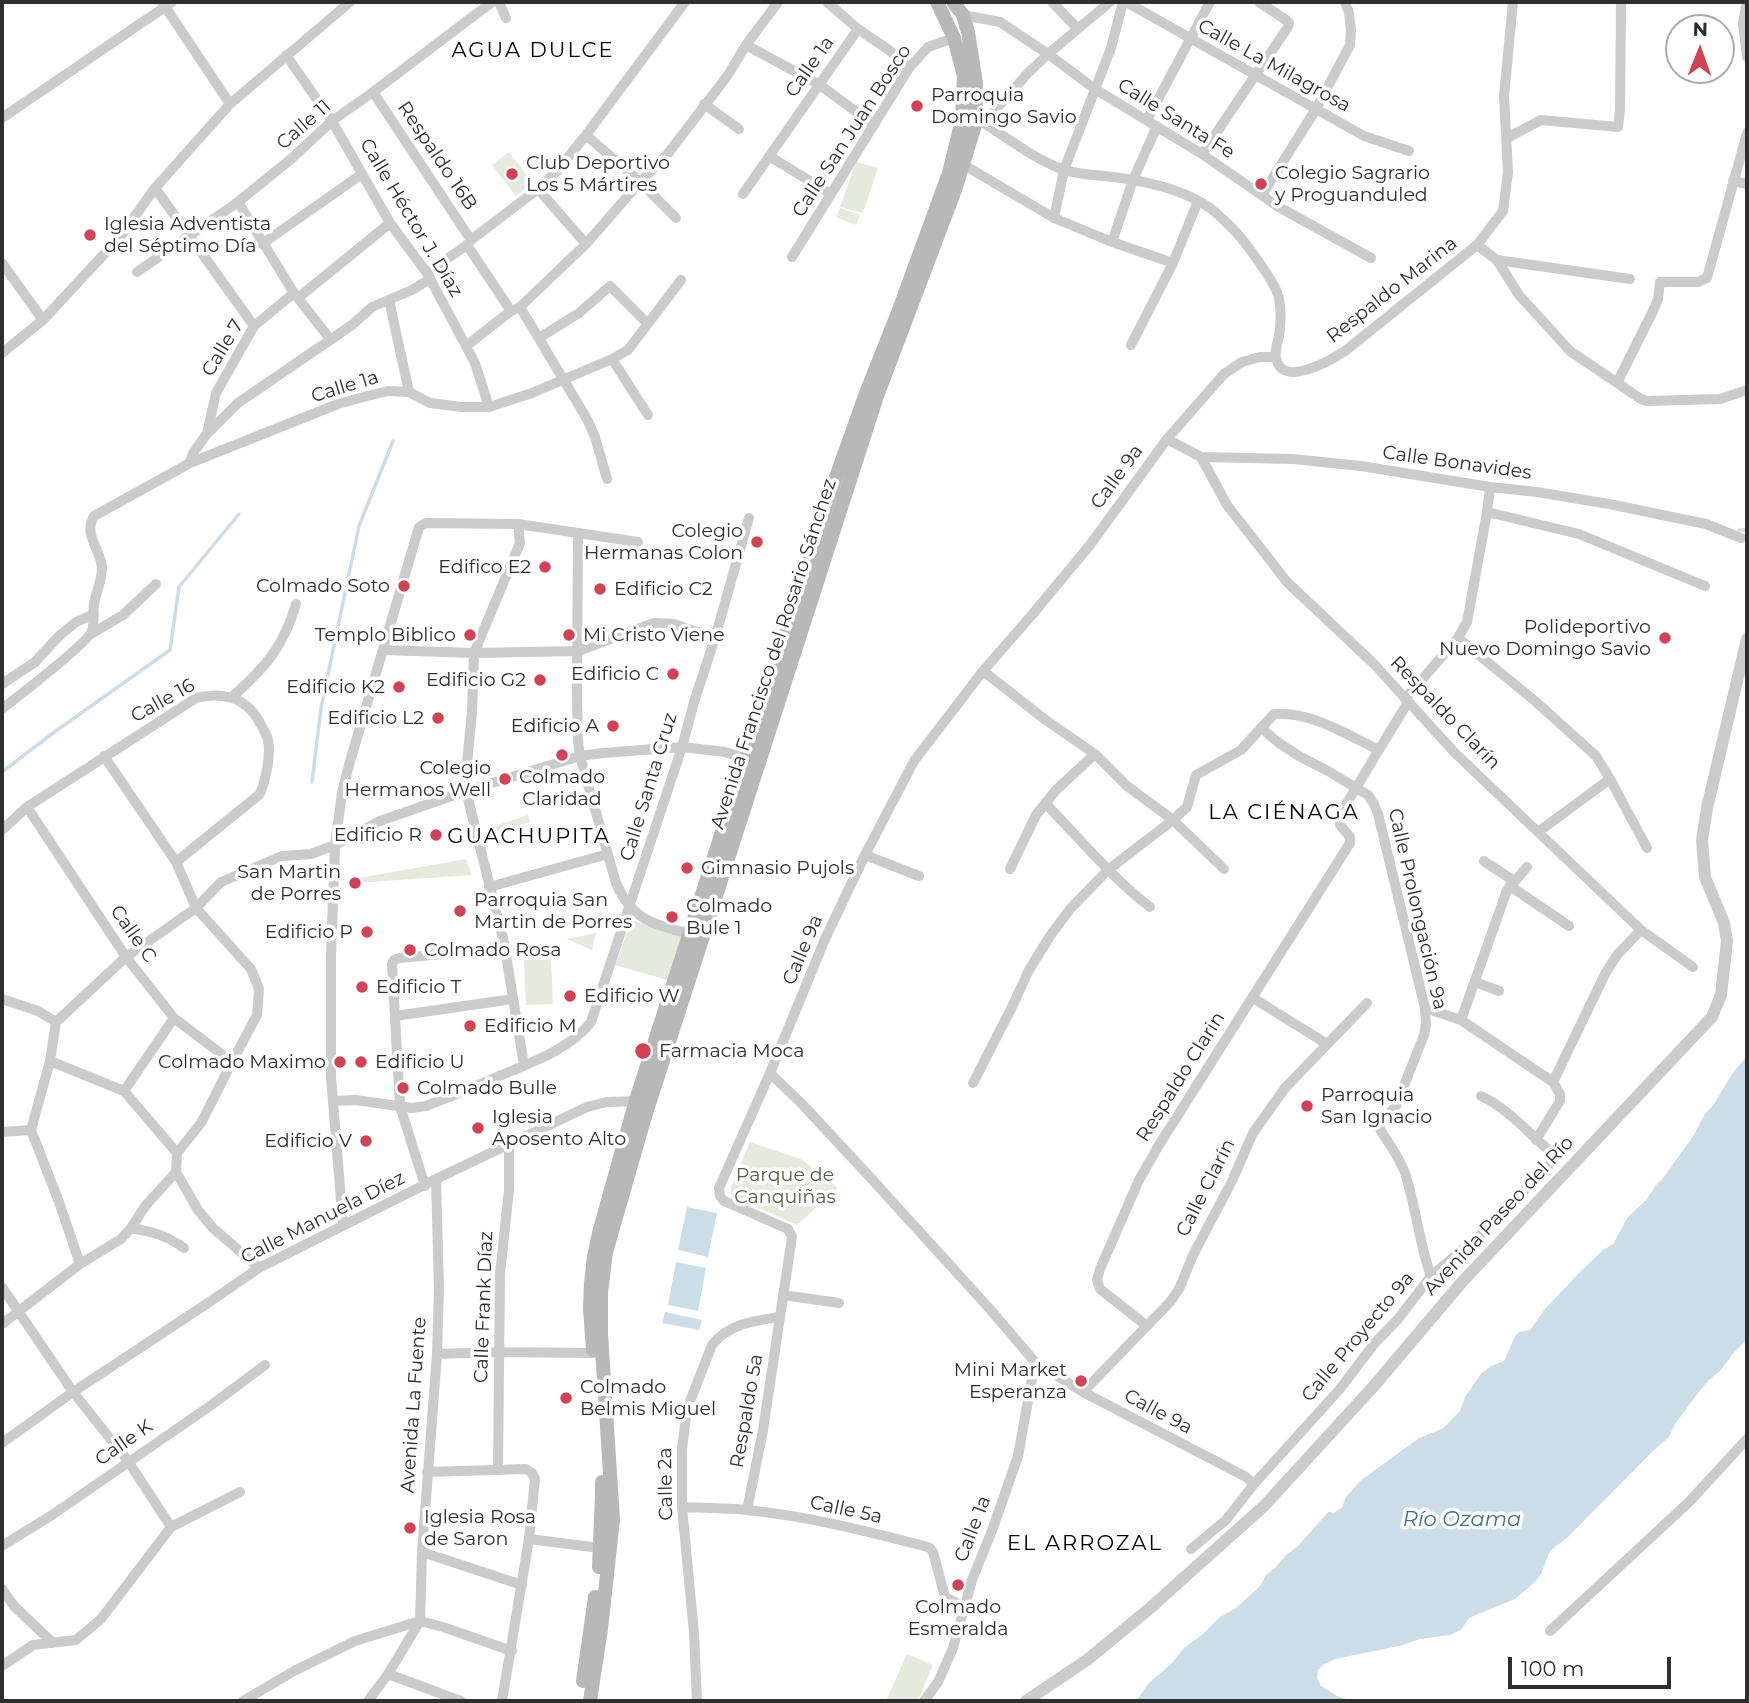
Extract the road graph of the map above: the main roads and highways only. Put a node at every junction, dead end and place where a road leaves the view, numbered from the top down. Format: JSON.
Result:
{"nodes":[{"id":1,"x":937,"y":2,"type":"edge"},
{"id":2,"x":953,"y":2,"type":"edge"},
{"id":3,"x":974,"y":122,"type":"junction"},
{"id":4,"x":904,"y":312,"type":"junction"},
{"id":5,"x":752,"y":761,"type":"junction"},
{"id":6,"x":643,"y":1101,"type":"junction"},
{"id":7,"x":580,"y":1701,"type":"edge"},
{"id":8,"x":590,"y":1701,"type":"edge"}],
"edges":[{"from":1,"to":3,"type":"main road","name":"Avenida Francisco del Rosario Sánchez"},
{"from":2,"to":3,"type":"main road","name":"Avenida Francisco del Rosario Sánchez"},
{"from":3,"to":4,"type":"main road","name":"Avenida Francisco del Rosario Sánchez"},
{"from":3,"to":4,"type":"main road","name":"Avenida Francisco del Rosario Sánchez"},
{"from":4,"to":5,"type":"main road","name":"Avenida Francisco del Rosario Sánchez"},
{"from":5,"to":6,"type":"main road","name":"Avenida Francisco del Rosario Sánchez"},
{"from":5,"to":6,"type":"main road","name":"Avenida Francisco del Rosario Sánchez"},
{"from":6,"to":7,"type":"main road","name":"Avenida Francisco del Rosario Sánchez"},
{"from":6,"to":8,"type":"main road","name":"Avenida Francisco del Rosario Sánchez"}]}
